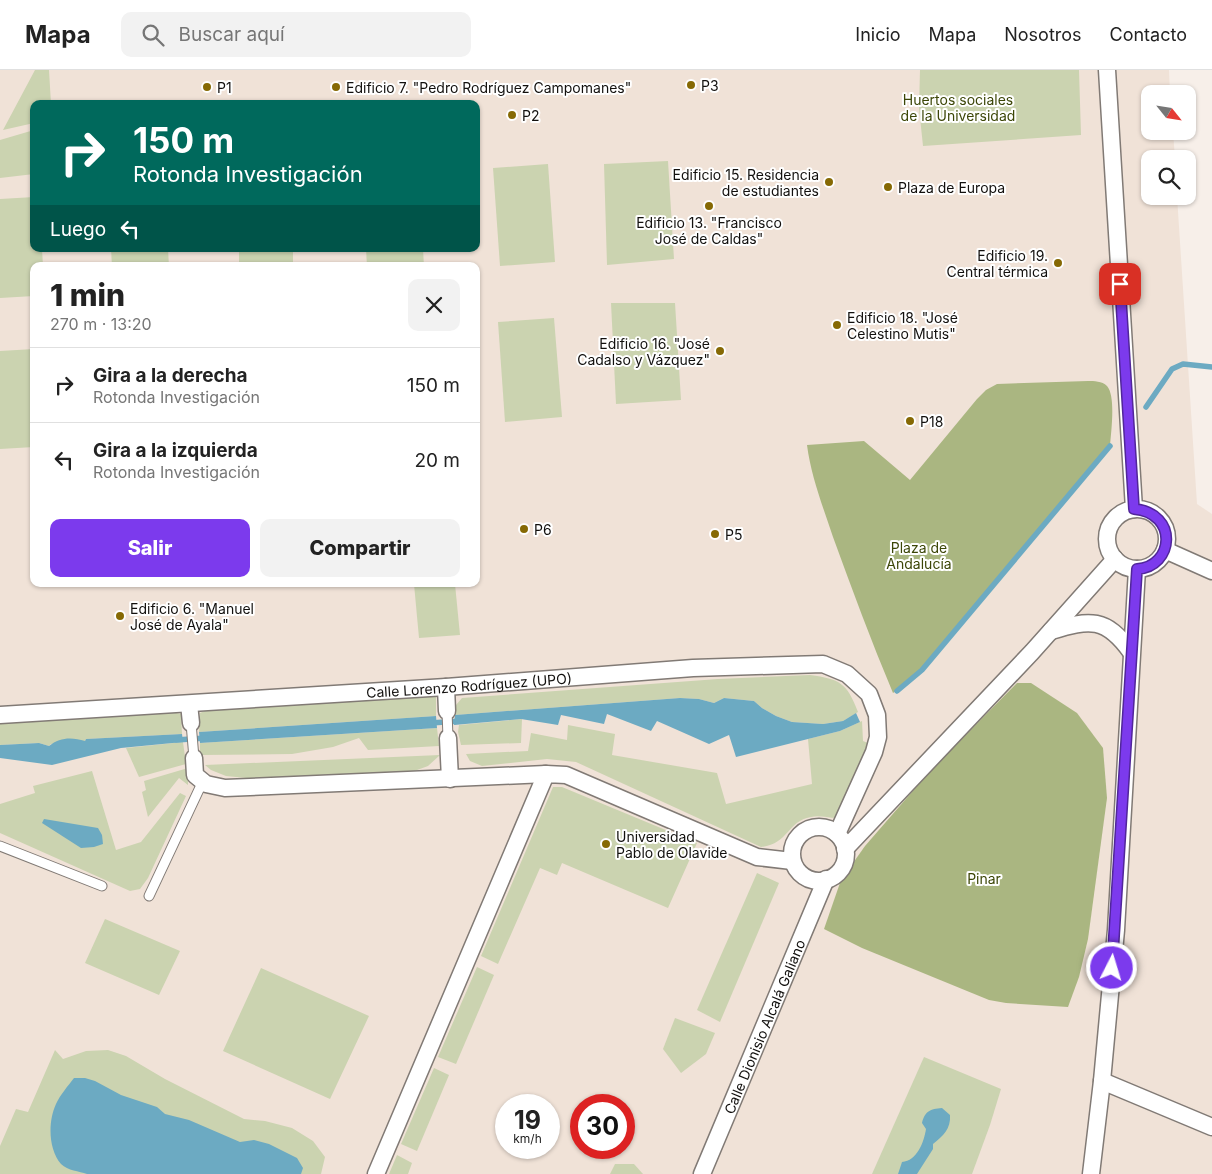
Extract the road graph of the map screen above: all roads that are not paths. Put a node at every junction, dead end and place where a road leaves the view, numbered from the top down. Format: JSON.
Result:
{"nodes":[{"id":1,"x":1107,"y":70,"type":"edge"},
{"id":2,"x":1134,"y":509,"type":"junction"},
{"id":3,"x":1165,"y":550,"type":"junction"},
{"id":4,"x":1115,"y":559,"type":"junction"},
{"id":5,"x":1137,"y":569,"type":"junction"},
{"id":6,"x":1212,"y":571,"type":"edge"},
{"id":7,"x":1051,"y":632,"type":"junction"},
{"id":8,"x":1132,"y":652,"type":"junction"},
{"id":9,"x":446,"y":687,"type":"junction"},
{"id":10,"x":190,"y":704,"type":"junction"},
{"id":11,"x":447,"y":711,"type":"joint"},
{"id":12,"x":0,"y":715,"type":"edge"},
{"id":13,"x":191,"y":723,"type":"joint"},
{"id":14,"x":448,"y":738,"type":"joint"},
{"id":15,"x":194,"y":758,"type":"joint"},
{"id":16,"x":546,"y":774,"type":"junction"},
{"id":17,"x":450,"y":779,"type":"junction"},
{"id":18,"x":203,"y":781,"type":"junction"},
{"id":19,"x":837,"y":834,"type":"junction"},
{"id":20,"x":0,"y":846,"type":"edge"},
{"id":21,"x":845,"y":849,"type":"junction"},
{"id":22,"x":792,"y":861,"type":"junction"},
{"id":23,"x":826,"y":880,"type":"junction"},
{"id":24,"x":102,"y":886,"type":"dead end"},
{"id":25,"x":149,"y":896,"type":"dead end"},
{"id":26,"x":1102,"y":1081,"type":"junction"},
{"id":27,"x":1212,"y":1127,"type":"edge"},
{"id":28,"x":376,"y":1174,"type":"edge"},
{"id":29,"x":702,"y":1174,"type":"edge"},
{"id":30,"x":1091,"y":1174,"type":"edge"}],
"edges":[{"from":1,"to":2,"type":"street"},
{"from":2,"to":3,"type":"street"},
{"from":2,"to":4,"type":"street"},
{"from":3,"to":5,"type":"street"},
{"from":3,"to":6,"type":"street"},
{"from":4,"to":5,"type":"street"},
{"from":4,"to":7,"type":"street"},
{"from":5,"to":8,"type":"street"},
{"from":7,"to":8,"type":"street"},
{"from":7,"to":21,"type":"street"},
{"from":8,"to":26,"type":"street"},
{"from":9,"to":10,"type":"street","name":"Calle Lorenzo Rodríguez (UPO)"},
{"from":9,"to":11,"type":"street"},
{"from":9,"to":19,"type":"street","name":"Calle Lorenzo Rodríguez (UPO)"},
{"from":10,"to":12,"type":"street","name":"Calle Lorenzo Rodríguez (UPO)"},
{"from":10,"to":13,"type":"street"},
{"from":11,"to":14,"type":"lane"},
{"from":13,"to":15,"type":"lane"},
{"from":14,"to":17,"type":"street"},
{"from":15,"to":18,"type":"street"},
{"from":16,"to":17,"type":"street"},
{"from":16,"to":22,"type":"street"},
{"from":16,"to":28,"type":"street"},
{"from":17,"to":18,"type":"street"},
{"from":18,"to":25,"type":"lane"},
{"from":19,"to":21,"type":"street"},
{"from":19,"to":22,"type":"street"},
{"from":20,"to":24,"type":"lane"},
{"from":21,"to":23,"type":"street"},
{"from":22,"to":23,"type":"street"},
{"from":23,"to":29,"type":"street","name":"Calle Dionisio Alcalá Galiano"},
{"from":26,"to":27,"type":"street"},
{"from":26,"to":30,"type":"street"}]}
